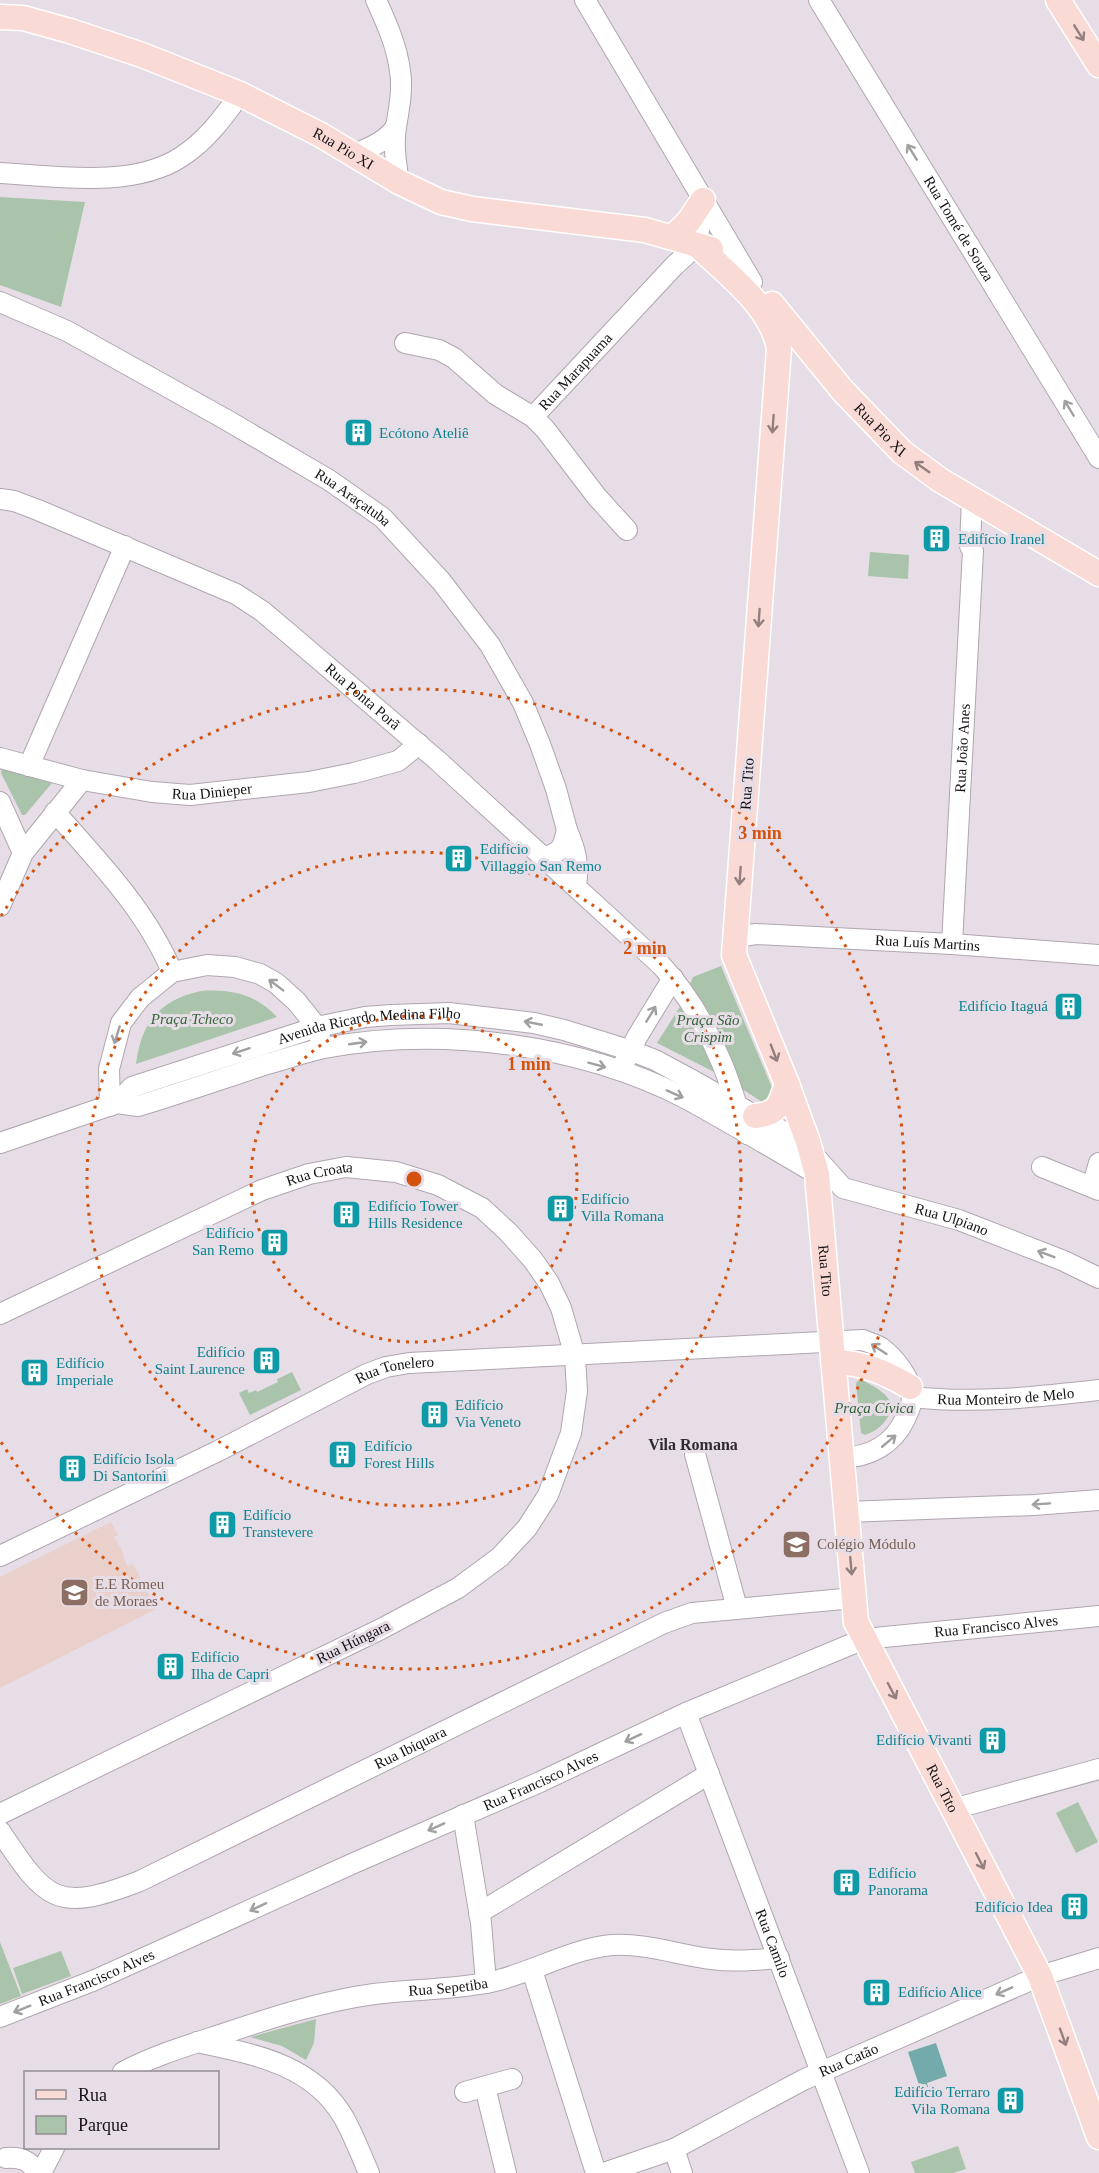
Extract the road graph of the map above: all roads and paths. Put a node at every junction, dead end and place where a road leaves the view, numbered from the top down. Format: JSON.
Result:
{"nodes":[{"id":1,"x":376,"y":0,"type":"edge"},
{"id":2,"x":585,"y":0,"type":"edge"},
{"id":3,"x":819,"y":0,"type":"edge"},
{"id":4,"x":1058,"y":0,"type":"edge"},
{"id":5,"x":0,"y":16,"type":"edge"},
{"id":6,"x":1099,"y":65,"type":"edge"},
{"id":7,"x":240,"y":94,"type":"junction"},
{"id":8,"x":395,"y":128,"type":"junction"},
{"id":9,"x":355,"y":154,"type":"junction"},
{"id":10,"x":0,"y":173,"type":"edge"},
{"id":11,"x":399,"y":183,"type":"junction"},
{"id":12,"x":703,"y":200,"type":"junction"},
{"id":13,"x":673,"y":237,"type":"junction"},
{"id":14,"x":697,"y":246,"type":"junction"},
{"id":15,"x":752,"y":282,"type":"junction"},
{"id":16,"x":0,"y":302,"type":"edge"},
{"id":17,"x":405,"y":343,"type":"dead end"},
{"id":18,"x":809,"y":351,"type":"junction"},
{"id":19,"x":778,"y":366,"type":"junction"},
{"id":20,"x":533,"y":417,"type":"junction"},
{"id":21,"x":1099,"y":458,"type":"edge"},
{"id":22,"x":0,"y":499,"type":"edge"},
{"id":23,"x":977,"y":502,"type":"junction"},
{"id":24,"x":627,"y":530,"type":"dead end"},
{"id":25,"x":125,"y":546,"type":"junction"},
{"id":26,"x":1099,"y":574,"type":"edge"},
{"id":27,"x":418,"y":744,"type":"junction"},
{"id":28,"x":0,"y":758,"type":"edge"},
{"id":29,"x":29,"y":766,"type":"junction"},
{"id":30,"x":82,"y":780,"type":"junction"},
{"id":31,"x":0,"y":802,"type":"edge"},
{"id":32,"x":55,"y":812,"type":"junction"},
{"id":33,"x":567,"y":830,"type":"junction"},
{"id":34,"x":23,"y":854,"type":"junction"},
{"id":35,"x":544,"y":858,"type":"junction"},
{"id":36,"x":576,"y":887,"type":"junction"},
{"id":37,"x":0,"y":906,"type":"edge"},
{"id":38,"x":743,"y":932,"type":"junction"},
{"id":39,"x":952,"y":944,"type":"junction"},
{"id":40,"x":1099,"y":955,"type":"edge"},
{"id":41,"x":172,"y":972,"type":"junction"},
{"id":42,"x":673,"y":978,"type":"junction"},
{"id":43,"x":449,"y":1013,"type":"junction"},
{"id":44,"x":391,"y":1014,"type":"junction"},
{"id":45,"x":506,"y":1018,"type":"junction"},
{"id":46,"x":317,"y":1027,"type":"junction"},
{"id":47,"x":564,"y":1030,"type":"junction"},
{"id":48,"x":448,"y":1038,"type":"junction"},
{"id":49,"x":394,"y":1039,"type":"junction"},
{"id":50,"x":502,"y":1044,"type":"junction"},
{"id":51,"x":322,"y":1048,"type":"junction"},
{"id":52,"x":629,"y":1050,"type":"junction"},
{"id":53,"x":557,"y":1054,"type":"junction"},
{"id":54,"x":621,"y":1071,"type":"junction"},
{"id":55,"x":787,"y":1084,"type":"junction"},
{"id":56,"x":114,"y":1104,"type":"junction"},
{"id":57,"x":745,"y":1118,"type":"junction"},
{"id":58,"x":0,"y":1143,"type":"edge"},
{"id":59,"x":814,"y":1163,"type":"junction"},
{"id":60,"x":1099,"y":1163,"type":"edge"},
{"id":61,"x":1042,"y":1167,"type":"dead end"},
{"id":62,"x":1096,"y":1188,"type":"edge"},
{"id":63,"x":851,"y":1190,"type":"junction"},
{"id":64,"x":820,"y":1208,"type":"junction"},
{"id":65,"x":1099,"y":1278,"type":"edge"},
{"id":66,"x":0,"y":1314,"type":"edge"},
{"id":67,"x":832,"y":1352,"type":"junction"},
{"id":68,"x":575,"y":1356,"type":"junction"},
{"id":69,"x":1099,"y":1390,"type":"edge"},
{"id":70,"x":911,"y":1392,"type":"junction"},
{"id":71,"x":695,"y":1454,"type":"dead end"},
{"id":72,"x":842,"y":1458,"type":"junction"},
{"id":73,"x":1099,"y":1500,"type":"edge"},
{"id":74,"x":846,"y":1512,"type":"junction"},
{"id":75,"x":0,"y":1556,"type":"edge"},
{"id":76,"x":854,"y":1598,"type":"junction"},
{"id":77,"x":737,"y":1608,"type":"junction"},
{"id":78,"x":1099,"y":1616,"type":"edge"},
{"id":79,"x":864,"y":1639,"type":"junction"},
{"id":80,"x":686,"y":1713,"type":"junction"},
{"id":81,"x":1099,"y":1769,"type":"edge"},
{"id":82,"x":709,"y":1774,"type":"junction"},
{"id":83,"x":953,"y":1809,"type":"junction"},
{"id":84,"x":0,"y":1814,"type":"edge"},
{"id":85,"x":463,"y":1815,"type":"junction"},
{"id":86,"x":0,"y":1831,"type":"edge"},
{"id":87,"x":478,"y":1913,"type":"junction"},
{"id":88,"x":779,"y":1958,"type":"junction"},
{"id":89,"x":1099,"y":1958,"type":"edge"},
{"id":90,"x":532,"y":1970,"type":"junction"},
{"id":91,"x":1040,"y":1976,"type":"junction"},
{"id":92,"x":486,"y":1983,"type":"junction"},
{"id":93,"x":0,"y":2017,"type":"edge"},
{"id":94,"x":243,"y":2027,"type":"junction"},
{"id":95,"x":213,"y":2042,"type":"junction"},
{"id":96,"x":254,"y":2054,"type":"junction"},
{"id":97,"x":127,"y":2071,"type":"edge"},
{"id":98,"x":822,"y":2072,"type":"junction"},
{"id":99,"x":512,"y":2079,"type":"dead end"},
{"id":100,"x":485,"y":2086,"type":"junction"},
{"id":101,"x":465,"y":2092,"type":"dead end"},
{"id":102,"x":1099,"y":2138,"type":"edge"},
{"id":103,"x":24,"y":2145,"type":"edge"},
{"id":104,"x":53,"y":2149,"type":"edge"},
{"id":105,"x":674,"y":2149,"type":"junction"},
{"id":106,"x":3,"y":2160,"type":"edge"},
{"id":107,"x":39,"y":2173,"type":"edge"},
{"id":108,"x":369,"y":2173,"type":"edge"},
{"id":109,"x":506,"y":2173,"type":"edge"},
{"id":110,"x":596,"y":2173,"type":"edge"},
{"id":111,"x":604,"y":2173,"type":"edge"},
{"id":112,"x":682,"y":2173,"type":"edge"},
{"id":113,"x":859,"y":2173,"type":"edge"}],
"edges":[{"from":1,"to":8,"type":"street"},
{"from":2,"to":12,"type":"street"},
{"from":21,"to":3,"type":"street","name":"Rua Tomé de Souza","one_way":true},
{"from":4,"to":6,"type":"main road","one_way":true},
{"from":5,"to":7,"type":"main road","name":"Rua Pio XI"},
{"from":7,"to":9,"type":"main road","name":"Rua Pio XI"},
{"from":7,"to":10,"type":"street"},
{"from":8,"to":9,"type":"street"},
{"from":8,"to":11,"type":"street"},
{"from":9,"to":11,"type":"main road","name":"Rua Pio XI"},
{"from":11,"to":13,"type":"main road","name":"Rua Pio XI"},
{"from":12,"to":13,"type":"main road"},
{"from":12,"to":14,"type":"street"},
{"from":12,"to":15,"type":"street"},
{"from":13,"to":14,"type":"main road","name":"Rua Pio XI"},
{"from":14,"to":15,"type":"main road","name":"Rua Pio XI"},
{"from":14,"to":19,"type":"main road","name":"Rua Pio XI"},
{"from":14,"to":20,"type":"street","name":"Rua Marapuama"},
{"from":15,"to":18,"type":"main road","name":"Rua Pio XI"},
{"from":16,"to":33,"type":"street","name":"Rua Araçatuba"},
{"from":17,"to":20,"type":"street","name":"Rua Marapuama"},
{"from":18,"to":19,"type":"main road"},
{"from":23,"to":18,"type":"main road","name":"Rua Pio XI","one_way":true},
{"from":19,"to":38,"type":"main road","name":"Rua Tito","one_way":true},
{"from":20,"to":24,"type":"street"},
{"from":22,"to":25,"type":"street","name":"Rua Ponta Porã"},
{"from":23,"to":26,"type":"main road","name":"Rua Pio XI"},
{"from":23,"to":39,"type":"street","name":"Rua João Anes"},
{"from":25,"to":27,"type":"street","name":"Rua Ponta Porã"},
{"from":25,"to":29,"type":"street"},
{"from":27,"to":30,"type":"street","name":"Rua Dinieper"},
{"from":27,"to":35,"type":"street","name":"Rua Ponta Porã"},
{"from":28,"to":29,"type":"street","name":"Rua Dinieper"},
{"from":29,"to":30,"type":"street","name":"Rua Dinieper"},
{"from":30,"to":32,"type":"street"},
{"from":31,"to":34,"type":"street"},
{"from":32,"to":34,"type":"street"},
{"from":32,"to":41,"type":"street"},
{"from":33,"to":35,"type":"street"},
{"from":33,"to":36,"type":"street","name":"Rua Araçatuba"},
{"from":34,"to":37,"type":"street"},
{"from":35,"to":36,"type":"street","name":"Rua Ponta Porã"},
{"from":36,"to":42,"type":"street","name":"Rua Ponta Porã"},
{"from":38,"to":39,"type":"street","name":"Rua Luís Martins"},
{"from":38,"to":55,"type":"main road","name":"Rua Tito","one_way":true},
{"from":39,"to":40,"type":"street","name":"Rua Luís Martins"},
{"from":46,"to":41,"type":"street","one_way":true},
{"from":41,"to":56,"type":"street","one_way":true},
{"from":52,"to":42,"type":"street","one_way":true},
{"from":42,"to":57,"type":"street"},
{"from":43,"to":44,"type":"street","name":"Avenida Ricardo Medina Filho"},
{"from":43,"to":45,"type":"street","name":"Avenida Ricardo Medina Filho"},
{"from":43,"to":48,"type":"street"},
{"from":44,"to":46,"type":"street","name":"Avenida Ricardo Medina Filho"},
{"from":44,"to":49,"type":"street"},
{"from":47,"to":45,"type":"street","name":"Avenida Ricardo Medina Filho","one_way":true},
{"from":45,"to":50,"type":"street"},
{"from":46,"to":51,"type":"street"},
{"from":46,"to":56,"type":"street","name":"Avenida Ricardo Medina Filho","one_way":true},
{"from":47,"to":52,"type":"street","name":"Avenida Ricardo Medina Filho"},
{"from":47,"to":53,"type":"street"},
{"from":48,"to":49,"type":"street","name":"Avenida Ricardo Medina Filho"},
{"from":48,"to":50,"type":"street","name":"Avenida Ricardo Medina Filho"},
{"from":51,"to":49,"type":"street","name":"Avenida Ricardo Medina Filho","one_way":true},
{"from":50,"to":53,"type":"street","name":"Avenida Ricardo Medina Filho"},
{"from":51,"to":56,"type":"street","name":"Avenida Ricardo Medina Filho"},
{"from":52,"to":54,"type":"street"},
{"from":52,"to":57,"type":"street"},
{"from":53,"to":54,"type":"street","name":"Avenida Ricardo Medina Filho","one_way":true},
{"from":54,"to":57,"type":"street","one_way":true},
{"from":55,"to":57,"type":"main road"},
{"from":55,"to":59,"type":"main road","name":"Rua Tito"},
{"from":56,"to":58,"type":"street","name":"Avenida Ricardo Medina Filho"},
{"from":57,"to":59,"type":"street"},
{"from":59,"to":63,"type":"street","name":"Rua Ulpiano"},
{"from":59,"to":64,"type":"main road","name":"Rua Tito"},
{"from":60,"to":62,"type":"street"},
{"from":61,"to":62,"type":"street"},
{"from":63,"to":64,"type":"street"},
{"from":65,"to":63,"type":"street","name":"Rua Ulpiano","one_way":true},
{"from":64,"to":67,"type":"main road","name":"Rua Tito"},
{"from":66,"to":68,"type":"street","name":"Rua Croata"},
{"from":67,"to":68,"type":"street","name":"Rua Tonelero"},
{"from":70,"to":67,"type":"main road","one_way":true},
{"from":67,"to":72,"type":"main road","name":"Rua Tito"},
{"from":68,"to":75,"type":"street","name":"Rua Tonelero"},
{"from":68,"to":84,"type":"street","name":"Rua Húngara"},
{"from":69,"to":70,"type":"street","name":"Rua Monteiro de Melo"},
{"from":72,"to":70,"type":"street","one_way":true},
{"from":71,"to":77,"type":"street"},
{"from":72,"to":74,"type":"main road","name":"Rua Tito"},
{"from":73,"to":74,"type":"street","one_way":true},
{"from":74,"to":76,"type":"main road","name":"Rua Tito","one_way":true},
{"from":76,"to":77,"type":"street","name":"Rua Ibiquara"},
{"from":76,"to":79,"type":"main road","name":"Rua Tito"},
{"from":77,"to":86,"type":"street","name":"Rua Ibiquara"},
{"from":78,"to":79,"type":"street","name":"Rua Francisco Alves"},
{"from":79,"to":80,"type":"street","name":"Rua Francisco Alves"},
{"from":79,"to":83,"type":"main road","name":"Rua Tito","one_way":true},
{"from":80,"to":82,"type":"street","name":"Rua Camilo"},
{"from":80,"to":85,"type":"street","name":"Rua Francisco Alves","one_way":true},
{"from":81,"to":83,"type":"street"},
{"from":82,"to":87,"type":"street"},
{"from":82,"to":88,"type":"street","name":"Rua Camilo"},
{"from":83,"to":91,"type":"main road","name":"Rua Tito","one_way":true},
{"from":85,"to":87,"type":"street"},
{"from":85,"to":93,"type":"street","name":"Rua Francisco Alves","one_way":true},
{"from":87,"to":92,"type":"street"},
{"from":88,"to":90,"type":"street","name":"Rua Sepetiba"},
{"from":88,"to":98,"type":"street","name":"Rua Camilo"},
{"from":89,"to":91,"type":"street","name":"Rua Catão"},
{"from":90,"to":92,"type":"street","name":"Rua Sepetiba"},
{"from":90,"to":110,"type":"street"},
{"from":91,"to":98,"type":"street","name":"Rua Catão","one_way":true},
{"from":91,"to":102,"type":"main road","name":"Rua Tito","one_way":true},
{"from":92,"to":94,"type":"street","name":"Rua Sepetiba"},
{"from":94,"to":95,"type":"street","name":"Rua Sepetiba"},
{"from":94,"to":96,"type":"street"},
{"from":95,"to":96,"type":"street"},
{"from":95,"to":97,"type":"street","name":"Rua Sepetiba"},
{"from":96,"to":108,"type":"street"},
{"from":98,"to":105,"type":"street","name":"Rua Catão"},
{"from":98,"to":113,"type":"street","name":"Rua Camilo"},
{"from":99,"to":100,"type":"street"},
{"from":100,"to":101,"type":"street"},
{"from":100,"to":109,"type":"street"},
{"from":103,"to":106,"type":"street"},
{"from":104,"to":107,"type":"street"},
{"from":105,"to":111,"type":"street","name":"Rua Catão"},
{"from":105,"to":112,"type":"street"},
{"from":106,"to":107,"type":"street"}]}
